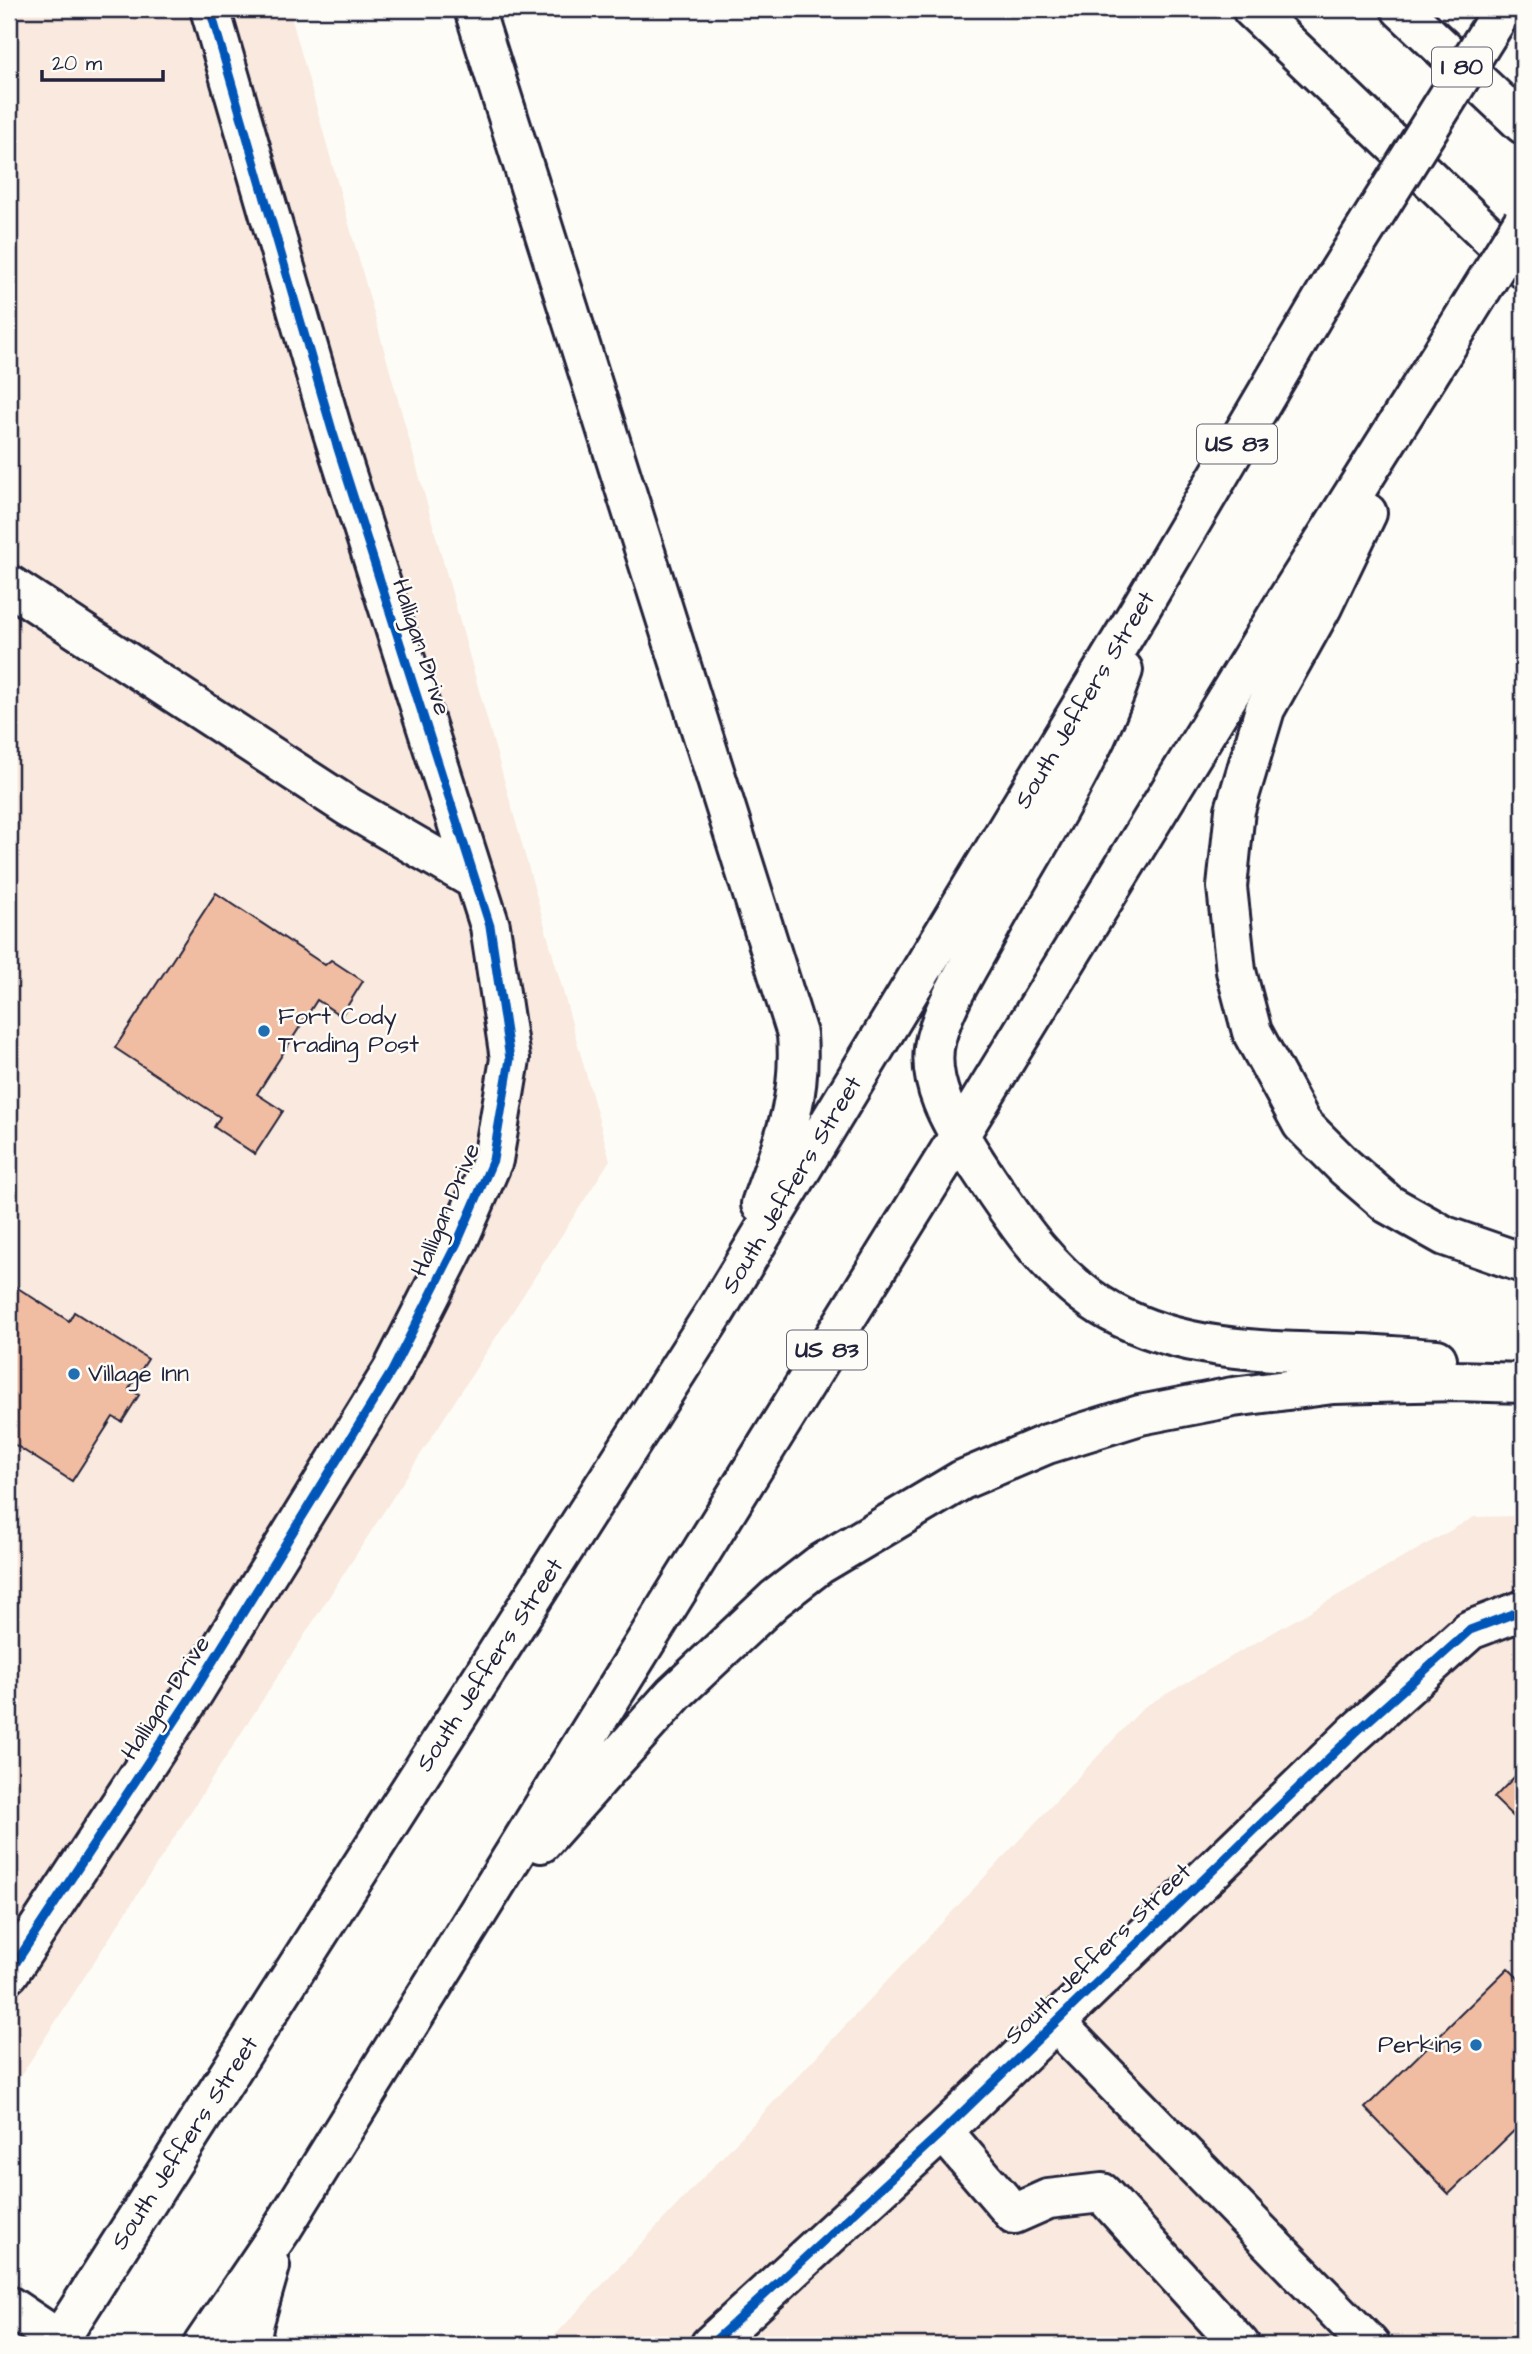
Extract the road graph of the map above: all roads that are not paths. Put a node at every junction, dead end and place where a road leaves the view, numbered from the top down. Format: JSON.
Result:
{"nodes":[{"id":1,"x":210,"y":9,"type":"edge"},
{"id":2,"x":474,"y":9,"type":"edge"},
{"id":3,"x":1252,"y":9,"type":"edge"},
{"id":4,"x":1401,"y":9,"type":"edge"},
{"id":5,"x":1503,"y":9,"type":"edge"},
{"id":6,"x":1523,"y":124,"type":"edge"},
{"id":7,"x":1523,"y":222,"type":"edge"},
{"id":8,"x":1523,"y":268,"type":"edge"},
{"id":9,"x":1444,"y":350,"type":"junction"},
{"id":10,"x":9,"y":585,"type":"edge"},
{"id":11,"x":1139,"y":611,"type":"junction"},
{"id":12,"x":475,"y":880,"type":"junction"},
{"id":13,"x":959,"y":1136,"type":"junction"},
{"id":14,"x":1523,"y":1263,"type":"edge"},
{"id":15,"x":715,"y":1312,"type":"junction"},
{"id":16,"x":1523,"y":1359,"type":"edge"},
{"id":17,"x":1523,"y":1383,"type":"edge"},
{"id":18,"x":1523,"y":1610,"type":"edge"},
{"id":19,"x":472,"y":1921,"type":"junction"},
{"id":20,"x":9,"y":1973,"type":"edge"},
{"id":21,"x":1055,"y":2022,"type":"junction"},
{"id":22,"x":943,"y":2131,"type":"junction"},
{"id":23,"x":284,"y":2227,"type":"junction"},
{"id":24,"x":9,"y":2306,"type":"edge"},
{"id":25,"x":61,"y":2343,"type":"edge"},
{"id":26,"x":203,"y":2345,"type":"edge"},
{"id":27,"x":250,"y":2345,"type":"edge"},
{"id":28,"x":710,"y":2345,"type":"edge"},
{"id":29,"x":1240,"y":2345,"type":"edge"},
{"id":30,"x":1370,"y":2345,"type":"edge"}],
"edges":[{"from":1,"to":12,"type":"main road","name":"Halligan Drive"},
{"from":2,"to":15,"type":"main road"},
{"from":3,"to":8,"type":"main road"},
{"from":4,"to":6,"type":"main road","number":"I 80"},
{"from":5,"to":11,"type":"main road","name":"South Jeffers Street","number":"US 83","bridge":true},
{"from":7,"to":9,"type":"main road","number":"US 83","bridge":true},
{"from":9,"to":13,"type":"main road","number":"US 83"},
{"from":9,"to":14,"type":"main road"},
{"from":10,"to":12,"type":"main road"},
{"from":11,"to":13,"type":"main road"},
{"from":11,"to":15,"type":"main road","name":"South Jeffers Street","number":"US 83"},
{"from":12,"to":20,"type":"main road","name":"Halligan Drive"},
{"from":13,"to":16,"type":"main road"},
{"from":13,"to":19,"type":"main road","number":"US 83"},
{"from":15,"to":25,"type":"main road","name":"South Jeffers Street","number":"US 83"},
{"from":17,"to":19,"type":"main road"},
{"from":18,"to":21,"type":"main road","name":"South Jeffers Street"},
{"from":19,"to":23,"type":"main road","number":"US 83"},
{"from":21,"to":22,"type":"main road","name":"South Jeffers Street"},
{"from":21,"to":30,"type":"main road"},
{"from":22,"to":28,"type":"main road","name":"South Jeffers Street"},
{"from":22,"to":29,"type":"main road"},
{"from":23,"to":26,"type":"main road","number":"US 83"},
{"from":23,"to":27,"type":"main road"},
{"from":24,"to":25,"type":"main road"}]}
